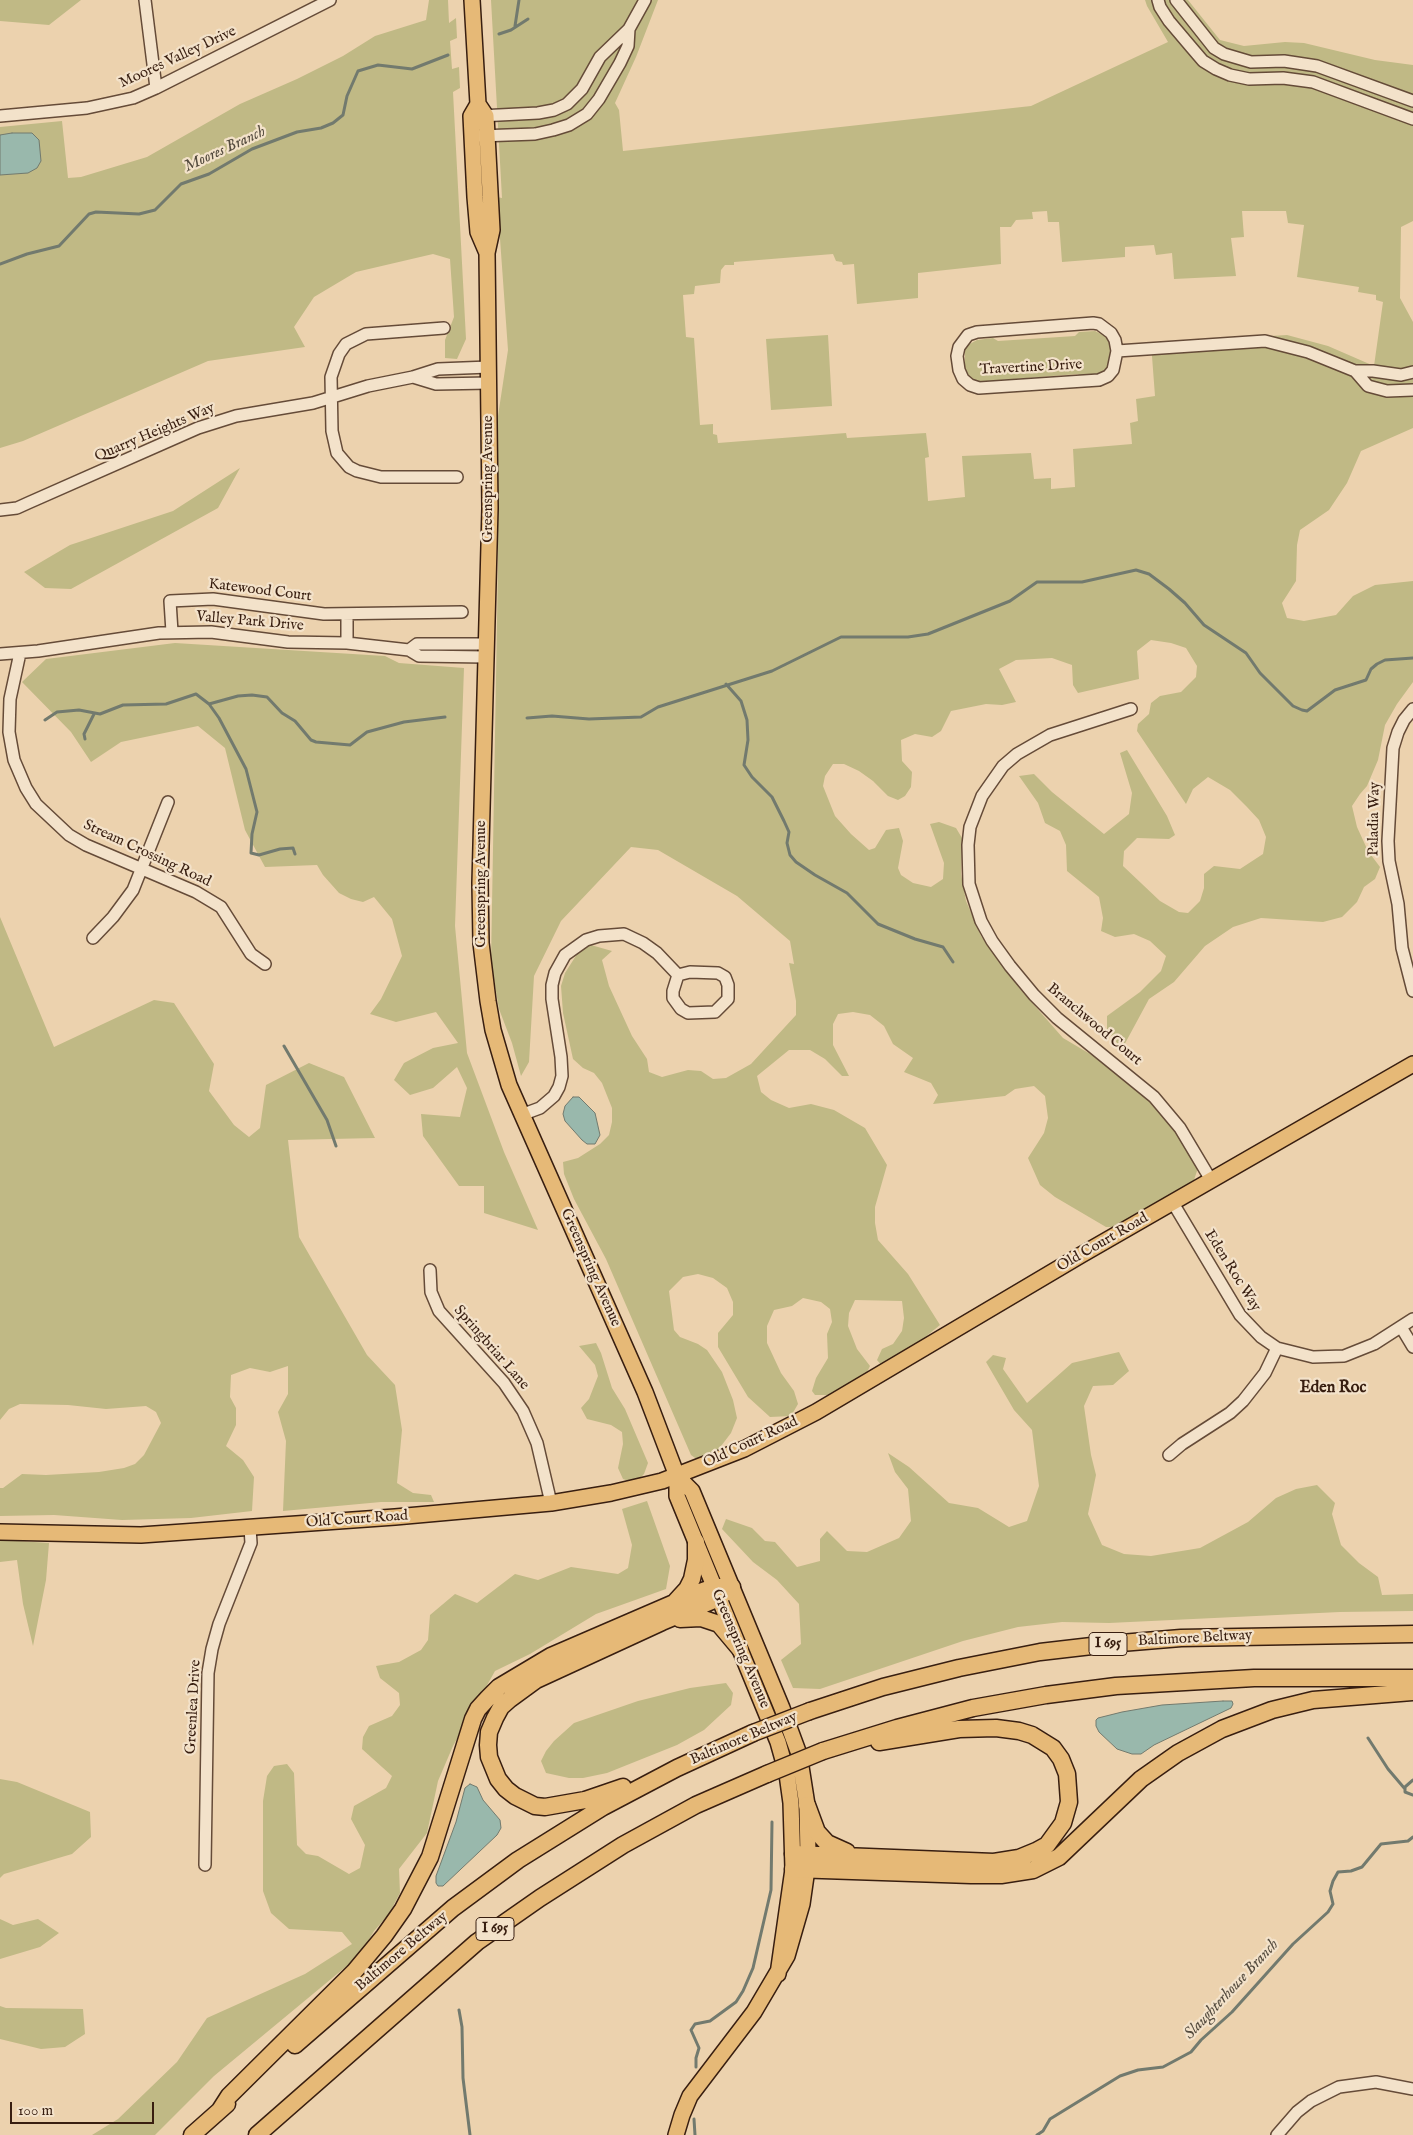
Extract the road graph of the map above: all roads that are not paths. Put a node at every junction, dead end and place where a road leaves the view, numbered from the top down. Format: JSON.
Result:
{"nodes":[{"id":1,"x":145,"y":0,"type":"edge"},
{"id":2,"x":330,"y":0,"type":"edge"},
{"id":3,"x":472,"y":0,"type":"edge"},
{"id":4,"x":645,"y":0,"type":"edge"},
{"id":5,"x":1158,"y":0,"type":"edge"},
{"id":6,"x":1176,"y":0,"type":"edge"},
{"id":7,"x":1183,"y":11,"type":"junction"},
{"id":8,"x":1169,"y":21,"type":"junction"},
{"id":9,"x":629,"y":29,"type":"junction"},
{"id":10,"x":156,"y":88,"type":"junction"},
{"id":11,"x":1413,"y":101,"type":"edge"},
{"id":12,"x":478,"y":112,"type":"junction"},
{"id":13,"x":0,"y":116,"type":"edge"},
{"id":14,"x":1413,"y":119,"type":"edge"},
{"id":15,"x":480,"y":136,"type":"junction"},
{"id":16,"x":444,"y":328,"type":"dead end"},
{"id":17,"x":1117,"y":350,"type":"junction"},
{"id":18,"x":1355,"y":370,"type":"junction"},
{"id":19,"x":1413,"y":372,"type":"edge"},
{"id":20,"x":489,"y":375,"type":"junction"},
{"id":21,"x":1413,"y":390,"type":"edge"},
{"id":22,"x":332,"y":397,"type":"junction"},
{"id":23,"x":457,"y":477,"type":"dead end"},
{"id":24,"x":0,"y":510,"type":"edge"},
{"id":25,"x":462,"y":612,"type":"dead end"},
{"id":26,"x":347,"y":614,"type":"junction"},
{"id":27,"x":172,"y":632,"type":"junction"},
{"id":28,"x":347,"y":643,"type":"junction"},
{"id":29,"x":485,"y":650,"type":"junction"},
{"id":30,"x":20,"y":653,"type":"junction"},
{"id":31,"x":0,"y":654,"type":"edge"},
{"id":32,"x":1131,"y":709,"type":"dead end"},
{"id":33,"x":1413,"y":709,"type":"edge"},
{"id":34,"x":168,"y":802,"type":"dead end"},
{"id":35,"x":143,"y":869,"type":"junction"},
{"id":36,"x":92,"y":938,"type":"dead end"},
{"id":37,"x":265,"y":964,"type":"dead end"},
{"id":38,"x":678,"y":975,"type":"junction"},
{"id":39,"x":1413,"y":991,"type":"edge"},
{"id":40,"x":1413,"y":1064,"type":"edge"},
{"id":41,"x":521,"y":1115,"type":"junction"},
{"id":42,"x":1211,"y":1180,"type":"junction"},
{"id":43,"x":1173,"y":1203,"type":"junction"},
{"id":44,"x":430,"y":1270,"type":"dead end"},
{"id":45,"x":1413,"y":1319,"type":"edge"},
{"id":46,"x":1400,"y":1327,"type":"junction"},
{"id":47,"x":1413,"y":1347,"type":"edge"},
{"id":48,"x":1277,"y":1348,"type":"junction"},
{"id":49,"x":1169,"y":1455,"type":"dead end"},
{"id":50,"x":677,"y":1476,"type":"junction"},
{"id":51,"x":551,"y":1503,"type":"junction"},
{"id":52,"x":250,"y":1528,"type":"junction"},
{"id":53,"x":0,"y":1532,"type":"edge"},
{"id":54,"x":696,"y":1542,"type":"junction"},
{"id":55,"x":732,"y":1587,"type":"junction"},
{"id":56,"x":717,"y":1592,"type":"junction"},
{"id":57,"x":674,"y":1603,"type":"junction"},
{"id":58,"x":662,"y":1622,"type":"junction"},
{"id":59,"x":1413,"y":1634,"type":"edge"},
{"id":60,"x":740,"y":1649,"type":"junction"},
{"id":61,"x":1413,"y":1678,"type":"edge"},
{"id":62,"x":1413,"y":1692,"type":"edge"},
{"id":63,"x":825,"y":1751,"type":"junction"},
{"id":64,"x":677,"y":1768,"type":"junction"},
{"id":65,"x":806,"y":1805,"type":"junction"},
{"id":66,"x":859,"y":1856,"type":"junction"},
{"id":67,"x":800,"y":1861,"type":"junction"},
{"id":68,"x":205,"y":1865,"type":"dead end"},
{"id":69,"x":1413,"y":2089,"type":"edge"},
{"id":70,"x":220,"y":2110,"type":"junction"},
{"id":71,"x":192,"y":2135,"type":"edge"},
{"id":72,"x":258,"y":2135,"type":"edge"},
{"id":73,"x":676,"y":2135,"type":"edge"},
{"id":74,"x":1277,"y":2135,"type":"edge"}],
"edges":[{"from":1,"to":10,"type":"street"},
{"from":2,"to":10,"type":"street","name":"Moores Valley Drive"},
{"from":3,"to":12,"type":"main road","name":"Greenspring Avenue"},
{"from":4,"to":9,"type":"street"},
{"from":5,"to":8,"type":"street"},
{"from":6,"to":7,"type":"street"},
{"from":7,"to":8,"type":"street"},
{"from":7,"to":11,"type":"street"},
{"from":8,"to":14,"type":"street"},
{"from":9,"to":12,"type":"street"},
{"from":9,"to":15,"type":"street"},
{"from":10,"to":13,"type":"street","name":"Moores Valley Drive"},
{"from":12,"to":15,"type":"main road","name":"Greenspring Avenue"},
{"from":15,"to":20,"type":"main road","name":"Greenspring Avenue"},
{"from":16,"to":22,"type":"street"},
{"from":17,"to":17,"type":"street","name":"Travertine Drive"},
{"from":17,"to":18,"type":"street"},
{"from":18,"to":19,"type":"street"},
{"from":18,"to":21,"type":"street"},
{"from":20,"to":22,"type":"street","name":"Quarry Heights Way"},
{"from":20,"to":29,"type":"main road","name":"Greenspring Avenue"},
{"from":22,"to":23,"type":"street"},
{"from":22,"to":24,"type":"street","name":"Quarry Heights Way"},
{"from":25,"to":26,"type":"street","name":"Katewood Court"},
{"from":26,"to":27,"type":"street","name":"Katewood Court"},
{"from":26,"to":28,"type":"street"},
{"from":27,"to":28,"type":"street","name":"Valley Park Drive"},
{"from":27,"to":30,"type":"street","name":"Valley Park Drive"},
{"from":28,"to":29,"type":"street","name":"Valley Park Drive"},
{"from":29,"to":41,"type":"main road","name":"Greenspring Avenue"},
{"from":30,"to":31,"type":"street","name":"Valley Park Drive"},
{"from":30,"to":35,"type":"street","name":"Stream Crossing Road"},
{"from":32,"to":42,"type":"street","name":"Branchwood Court"},
{"from":33,"to":39,"type":"street","name":"Paladia Way"},
{"from":34,"to":35,"type":"street"},
{"from":35,"to":36,"type":"street"},
{"from":35,"to":37,"type":"street","name":"Stream Crossing Road"},
{"from":38,"to":38,"type":"street"},
{"from":38,"to":41,"type":"street"},
{"from":40,"to":42,"type":"main road","name":"Old Court Road"},
{"from":41,"to":50,"type":"main road","name":"Greenspring Avenue"},
{"from":42,"to":43,"type":"main road","name":"Old Court Road"},
{"from":43,"to":48,"type":"street","name":"Eden Roc Way"},
{"from":43,"to":50,"type":"main road","name":"Old Court Road"},
{"from":44,"to":51,"type":"street","name":"Springbriar Lane"},
{"from":45,"to":46,"type":"street","name":"Eden Roc Way"},
{"from":46,"to":47,"type":"street"},
{"from":46,"to":48,"type":"street","name":"Eden Roc Way"},
{"from":48,"to":49,"type":"street"},
{"from":50,"to":51,"type":"main road","name":"Old Court Road"},
{"from":50,"to":54,"type":"main road","name":"Greenspring Avenue"},
{"from":50,"to":55,"type":"main road","name":"Greenspring Avenue"},
{"from":51,"to":52,"type":"main road","name":"Old Court Road"},
{"from":52,"to":53,"type":"main road","name":"Old Court Road"},
{"from":52,"to":68,"type":"street","name":"Greenlea Drive"},
{"from":54,"to":56,"type":"main road","name":"Greenspring Avenue"},
{"from":54,"to":57,"type":"highway"},
{"from":55,"to":56,"type":"highway"},
{"from":55,"to":65,"type":"main road","name":"Greenspring Avenue"},
{"from":56,"to":57,"type":"highway"},
{"from":56,"to":58,"type":"highway"},
{"from":56,"to":60,"type":"main road","name":"Greenspring Avenue"},
{"from":57,"to":70,"type":"highway"},
{"from":58,"to":60,"type":"highway"},
{"from":58,"to":64,"type":"highway"},
{"from":59,"to":64,"type":"highway","name":"Baltimore Beltway","number":"I 695","bridge":true},
{"from":60,"to":67,"type":"main road","name":"Greenspring Avenue"},
{"from":61,"to":63,"type":"highway","number":"I 695"},
{"from":62,"to":67,"type":"highway"},
{"from":63,"to":66,"type":"highway"},
{"from":63,"to":72,"type":"highway","number":"I 695","bridge":true},
{"from":64,"to":70,"type":"highway","name":"Baltimore Beltway","number":"I 695"},
{"from":65,"to":66,"type":"highway"},
{"from":65,"to":67,"type":"main road","name":"Greenspring Avenue"},
{"from":66,"to":67,"type":"highway"},
{"from":67,"to":73,"type":"main road","name":"Greenspring Avenue"},
{"from":69,"to":74,"type":"street"},
{"from":70,"to":71,"type":"highway","name":"Baltimore Beltway","number":"I 695"}]}
